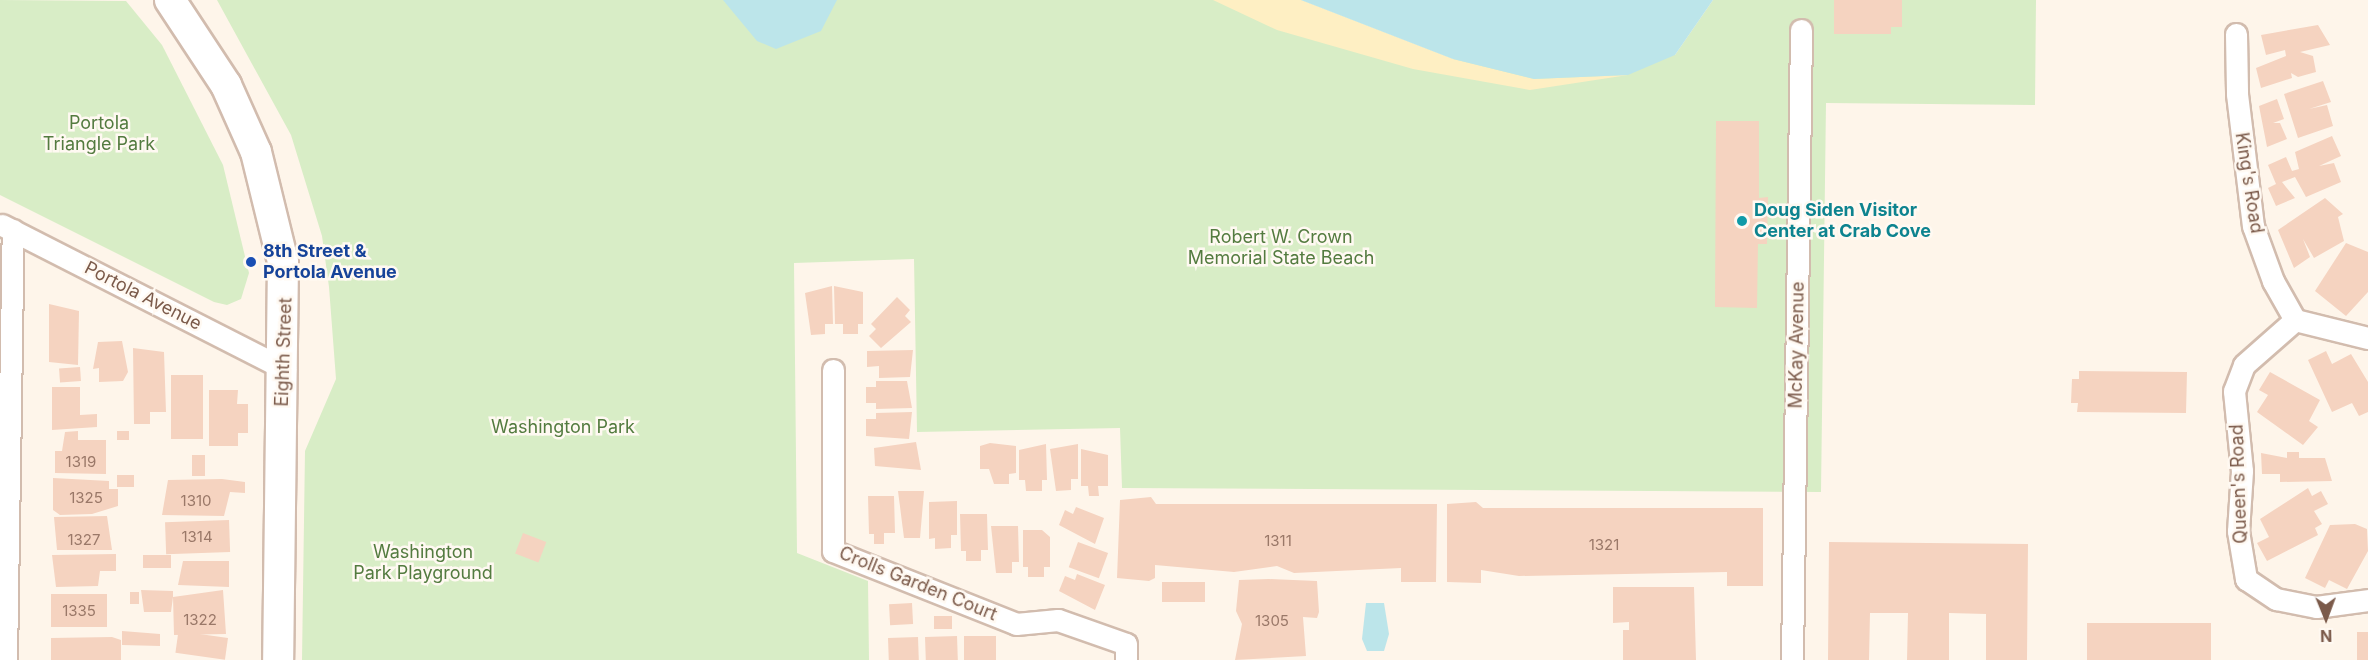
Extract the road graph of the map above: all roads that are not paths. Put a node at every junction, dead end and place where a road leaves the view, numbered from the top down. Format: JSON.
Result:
{"nodes":[{"id":1,"x":170,"y":0,"type":"edge"},
{"id":2,"x":1801,"y":30,"type":"dead end"},
{"id":3,"x":2236,"y":34,"type":"dead end"},
{"id":4,"x":6,"y":227,"type":"edge"},
{"id":5,"x":2295,"y":320,"type":"junction"},
{"id":6,"x":2368,"y":338,"type":"edge"},
{"id":7,"x":285,"y":369,"type":"junction"},
{"id":8,"x":833,"y":370,"type":"dead end"},
{"id":9,"x":2368,"y":600,"type":"edge"},
{"id":10,"x":6,"y":660,"type":"edge"},
{"id":11,"x":278,"y":660,"type":"edge"},
{"id":12,"x":1126,"y":660,"type":"edge"},
{"id":13,"x":1792,"y":660,"type":"edge"}],
"edges":[{"from":1,"to":7,"type":"main road","name":"Eighth Street"},
{"from":2,"to":13,"type":"street","name":"McKay Avenue"},
{"from":3,"to":5,"type":"street","name":"King's Road"},
{"from":4,"to":7,"type":"street","name":"Portola Avenue"},
{"from":4,"to":10,"type":"street"},
{"from":5,"to":6,"type":"street"},
{"from":5,"to":9,"type":"street","name":"Queen's Road"},
{"from":7,"to":11,"type":"main road","name":"Eighth Street"},
{"from":8,"to":12,"type":"street","name":"Crolls Garden Court"}]}
